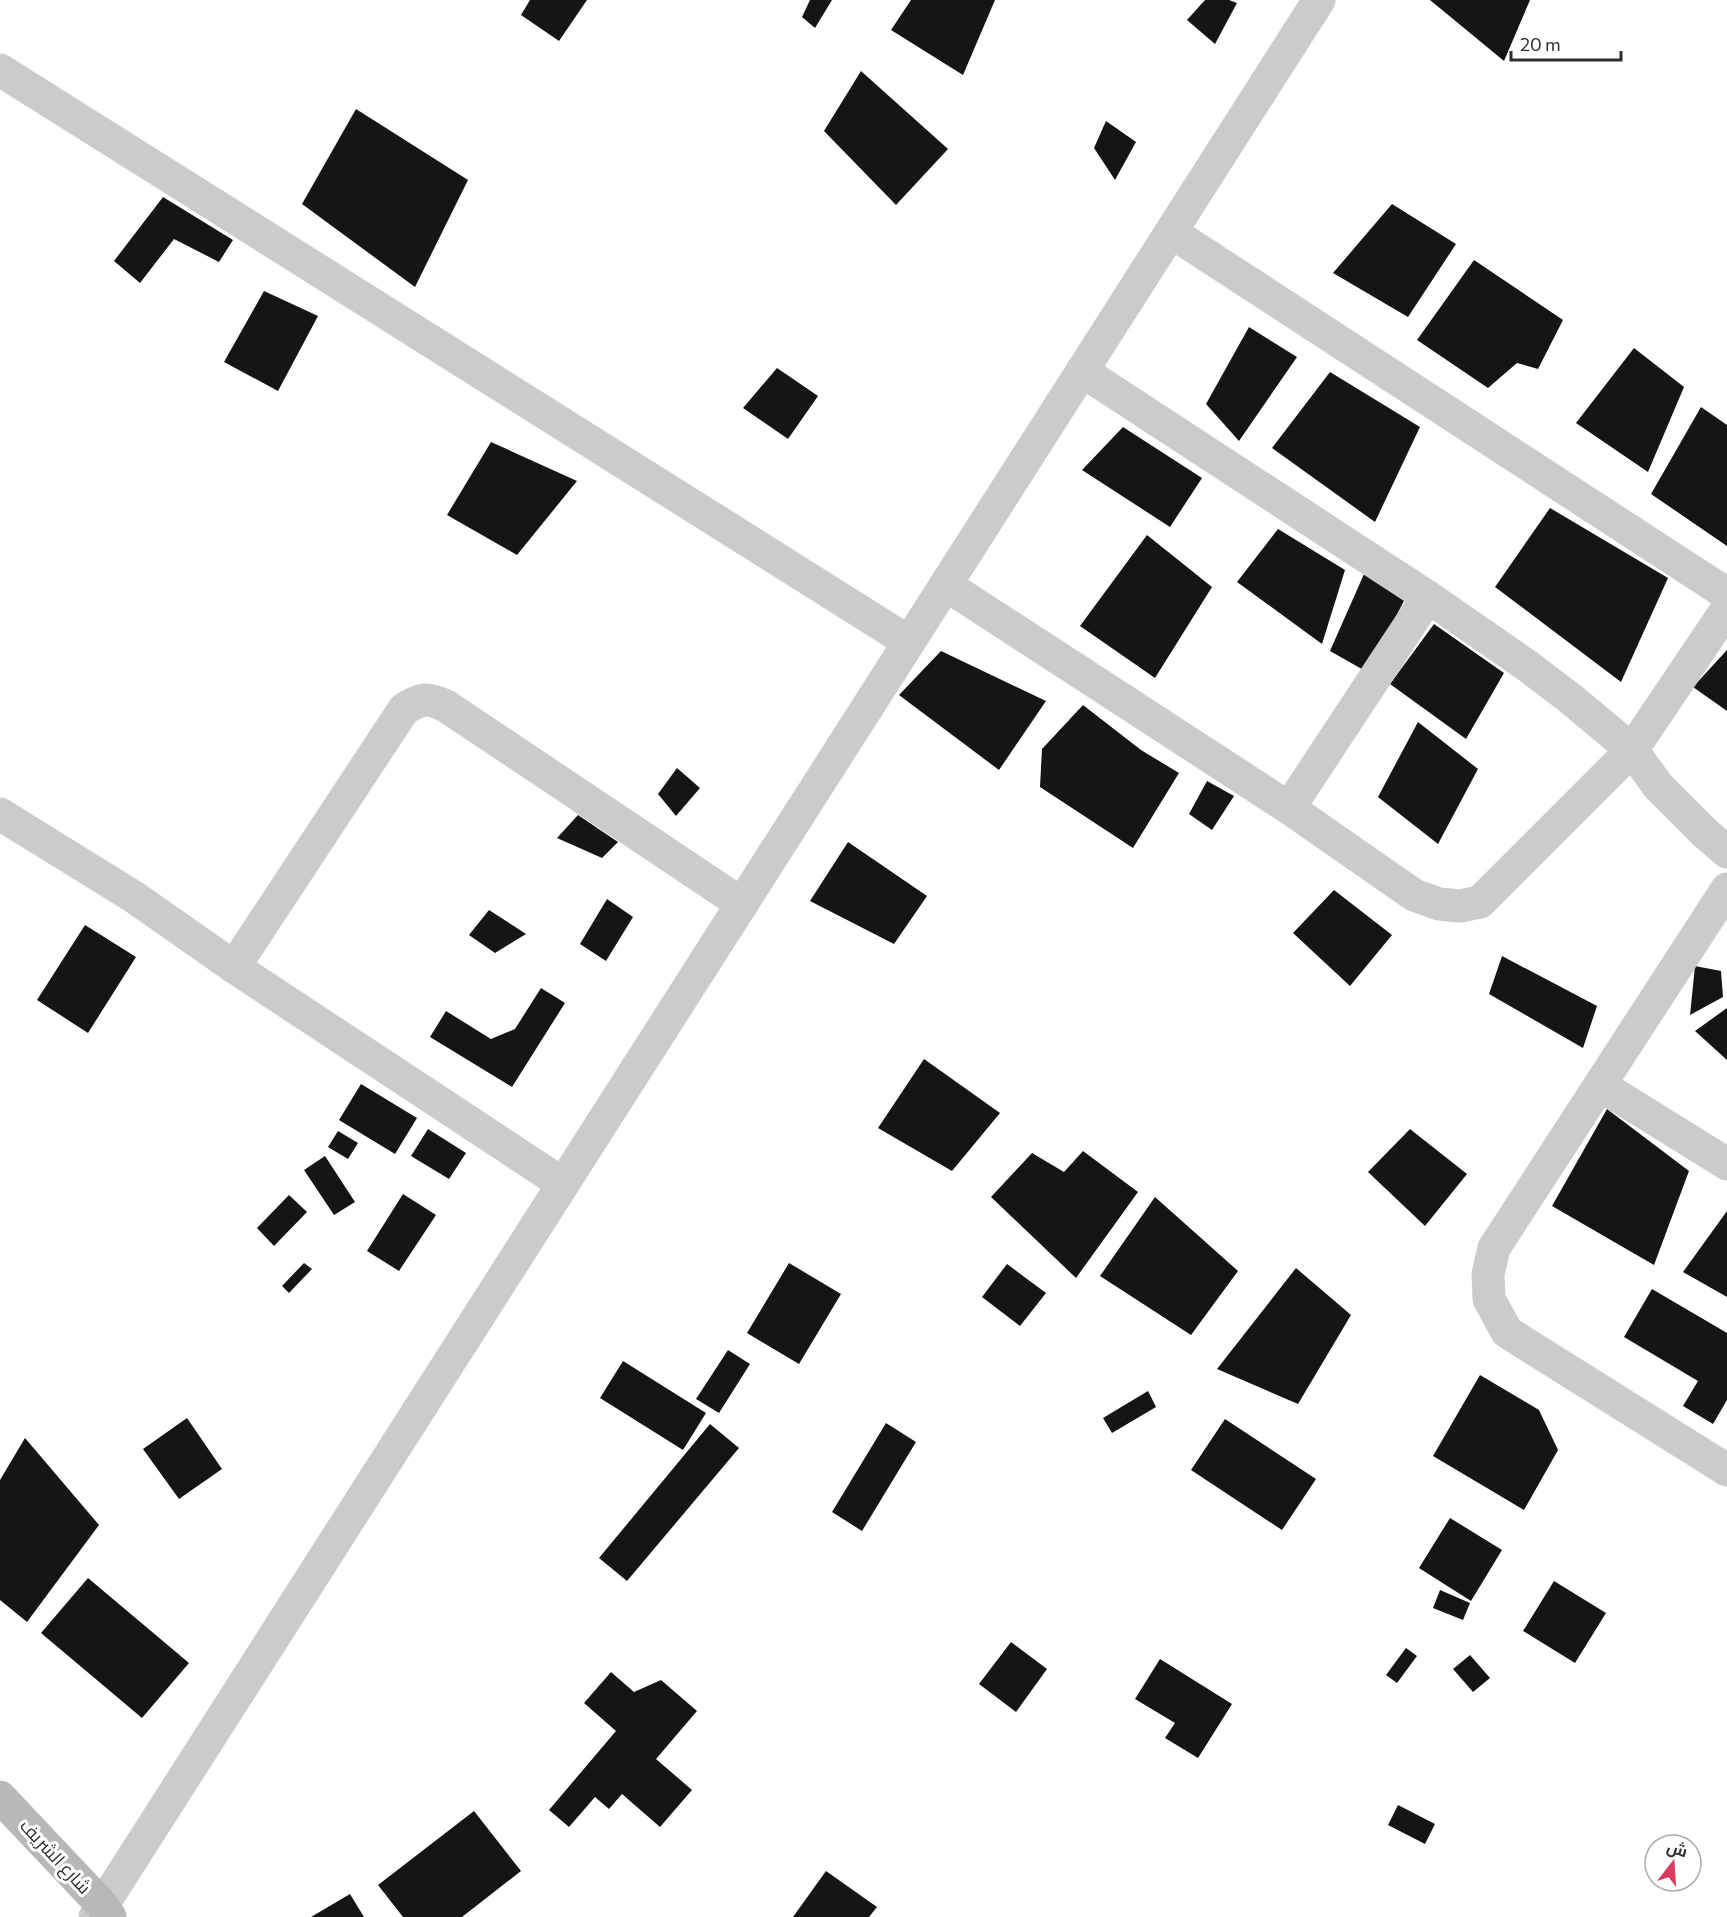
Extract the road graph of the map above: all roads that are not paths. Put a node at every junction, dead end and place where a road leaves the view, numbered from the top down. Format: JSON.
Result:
{"nodes":[{"id":1,"x":1319,"y":0,"type":"edge"},
{"id":2,"x":0,"y":70,"type":"edge"},
{"id":3,"x":1171,"y":232,"type":"junction"},
{"id":4,"x":1082,"y":371,"type":"junction"},
{"id":5,"x":946,"y":585,"type":"junction"},
{"id":6,"x":1727,"y":594,"type":"edge"},
{"id":7,"x":1428,"y":597,"type":"junction"},
{"id":8,"x":1727,"y":609,"type":"edge"},
{"id":9,"x":909,"y":642,"type":"junction"},
{"id":10,"x":1632,"y":750,"type":"junction"},
{"id":11,"x":1289,"y":808,"type":"junction"},
{"id":12,"x":0,"y":814,"type":"edge"},
{"id":13,"x":1727,"y":852,"type":"edge"},
{"id":14,"x":1727,"y":889,"type":"edge"},
{"id":15,"x":742,"y":904,"type":"junction"},
{"id":16,"x":234,"y":967,"type":"junction"},
{"id":17,"x":1600,"y":1085,"type":"junction"},
{"id":18,"x":1727,"y":1164,"type":"edge"},
{"id":19,"x":563,"y":1184,"type":"junction"},
{"id":20,"x":1727,"y":1470,"type":"edge"},
{"id":21,"x":0,"y":1797,"type":"edge"},
{"id":22,"x":102,"y":1913,"type":"edge"}],
"edges":[{"from":1,"to":3,"type":"street"},
{"from":2,"to":9,"type":"street"},
{"from":3,"to":4,"type":"street"},
{"from":3,"to":6,"type":"street"},
{"from":4,"to":5,"type":"street"},
{"from":4,"to":7,"type":"street"},
{"from":5,"to":9,"type":"street"},
{"from":5,"to":11,"type":"street"},
{"from":7,"to":10,"type":"street"},
{"from":7,"to":11,"type":"street"},
{"from":8,"to":10,"type":"street"},
{"from":9,"to":15,"type":"street"},
{"from":10,"to":11,"type":"street"},
{"from":10,"to":13,"type":"street"},
{"from":12,"to":16,"type":"street"},
{"from":14,"to":17,"type":"street"},
{"from":15,"to":16,"type":"street"},
{"from":15,"to":19,"type":"street"},
{"from":16,"to":19,"type":"street"},
{"from":17,"to":18,"type":"street"},
{"from":17,"to":20,"type":"street"},
{"from":19,"to":22,"type":"street"},
{"from":21,"to":22,"type":"main road","name":"شارع الشريف"}]}
